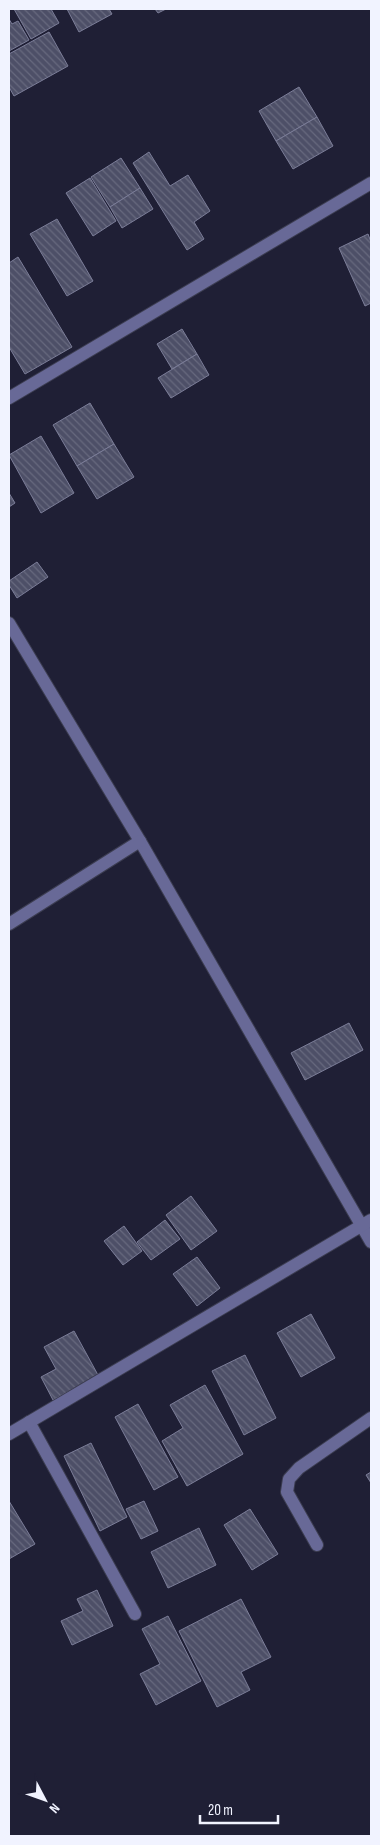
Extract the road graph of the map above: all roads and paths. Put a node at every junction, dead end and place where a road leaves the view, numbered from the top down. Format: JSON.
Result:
{"nodes":[{"id":1,"x":371,"y":183,"type":"edge"},
{"id":2,"x":9,"y":398,"type":"edge"},
{"id":3,"x":9,"y":623,"type":"edge"},
{"id":4,"x":140,"y":841,"type":"junction"},
{"id":5,"x":9,"y":924,"type":"edge"},
{"id":6,"x":366,"y":1223,"type":"edge"},
{"id":7,"x":371,"y":1242,"type":"edge"},
{"id":8,"x":371,"y":1418,"type":"edge"},
{"id":9,"x":29,"y":1422,"type":"junction"},
{"id":10,"x":9,"y":1434,"type":"edge"},
{"id":11,"x":317,"y":1545,"type":"dead end"},
{"id":12,"x":135,"y":1614,"type":"dead end"}],
"edges":[{"from":1,"to":2,"type":"street"},
{"from":3,"to":4,"type":"street"},
{"from":4,"to":5,"type":"street"},
{"from":4,"to":6,"type":"street"},
{"from":6,"to":7,"type":"street"},
{"from":6,"to":9,"type":"street"},
{"from":8,"to":11,"type":"street"},
{"from":9,"to":10,"type":"street"},
{"from":9,"to":12,"type":"street"}]}
